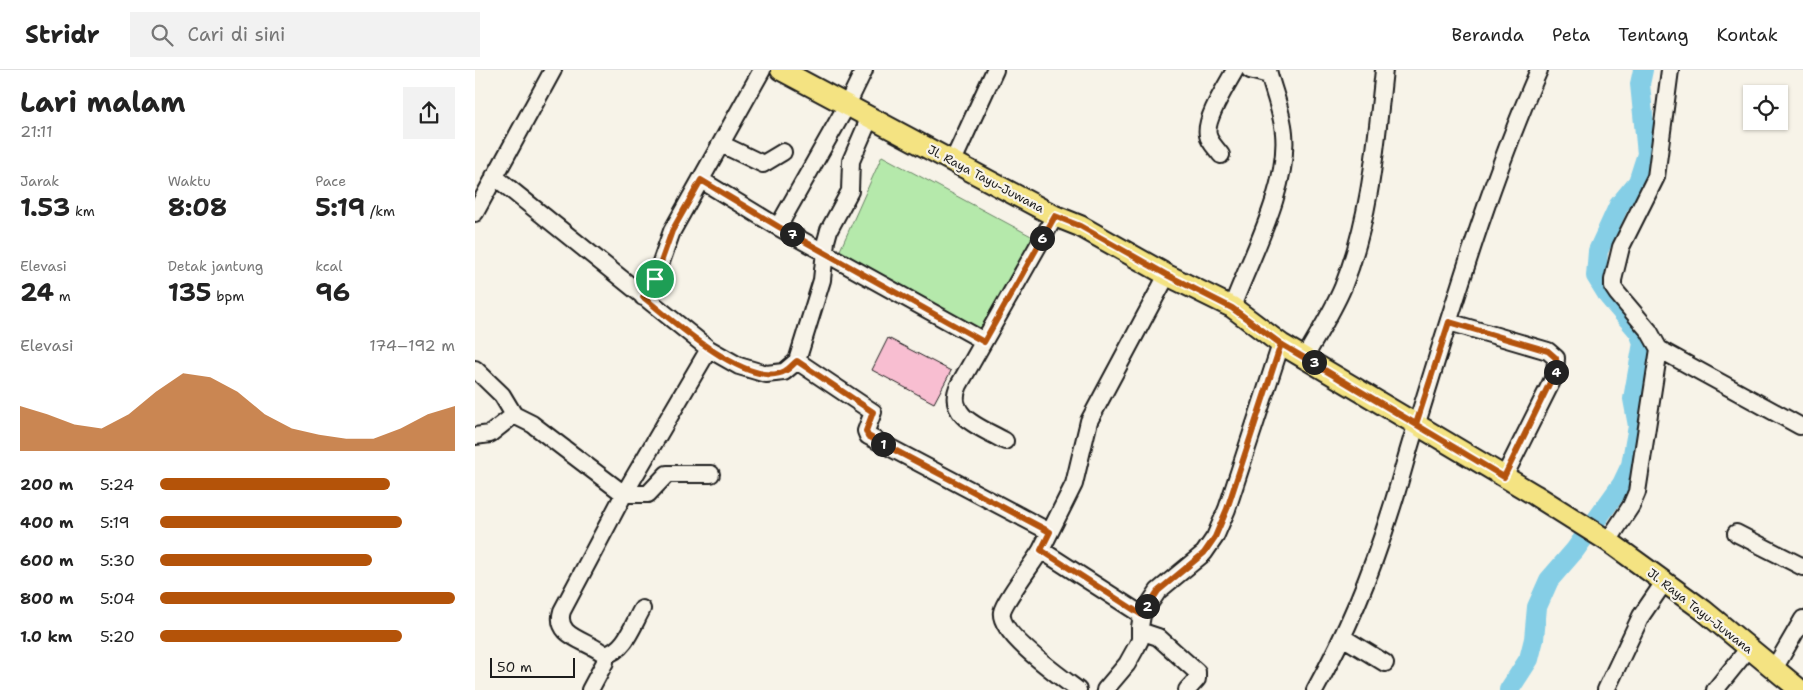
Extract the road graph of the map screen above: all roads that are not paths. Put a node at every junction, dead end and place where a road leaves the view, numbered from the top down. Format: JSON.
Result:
{"nodes":[{"id":1,"x":553,"y":70,"type":"edge"},
{"id":2,"x":762,"y":70,"type":"edge"},
{"id":3,"x":863,"y":70,"type":"edge"},
{"id":4,"x":995,"y":70,"type":"edge"},
{"id":5,"x":1235,"y":70,"type":"edge"},
{"id":6,"x":1250,"y":70,"type":"edge"},
{"id":7,"x":1384,"y":70,"type":"edge"},
{"id":8,"x":1539,"y":70,"type":"edge"},
{"id":9,"x":1671,"y":70,"type":"edge"},
{"id":10,"x":786,"y":71,"type":"edge"},
{"id":11,"x":1269,"y":73,"type":"edge"},
{"id":12,"x":847,"y":105,"type":"junction"},
{"id":13,"x":870,"y":117,"type":"junction"},
{"id":14,"x":721,"y":144,"type":"junction"},
{"id":15,"x":783,"y":152,"type":"dead end"},
{"id":16,"x":1221,"y":155,"type":"dead end"},
{"id":17,"x":953,"y":161,"type":"junction"},
{"id":18,"x":494,"y":176,"type":"junction"},
{"id":19,"x":701,"y":180,"type":"junction"},
{"id":20,"x":475,"y":212,"type":"edge"},
{"id":21,"x":1055,"y":216,"type":"junction"},
{"id":22,"x":779,"y":227,"type":"junction"},
{"id":23,"x":825,"y":253,"type":"junction"},
{"id":24,"x":1167,"y":275,"type":"junction"},
{"id":25,"x":643,"y":297,"type":"junction"},
{"id":26,"x":1232,"y":308,"type":"junction"},
{"id":27,"x":1449,"y":322,"type":"junction"},
{"id":28,"x":984,"y":342,"type":"junction"},
{"id":29,"x":1281,"y":344,"type":"junction"},
{"id":30,"x":709,"y":349,"type":"junction"},
{"id":31,"x":1659,"y":349,"type":"junction"},
{"id":32,"x":1305,"y":357,"type":"junction"},
{"id":33,"x":797,"y":361,"type":"junction"},
{"id":34,"x":475,"y":369,"type":"edge"},
{"id":35,"x":514,"y":415,"type":"junction"},
{"id":36,"x":1416,"y":424,"type":"junction"},
{"id":37,"x":1800,"y":426,"type":"dead end"},
{"id":38,"x":475,"y":436,"type":"edge"},
{"id":39,"x":1005,"y":441,"type":"dead end"},
{"id":40,"x":711,"y":474,"type":"dead end"},
{"id":41,"x":1504,"y":477,"type":"junction"},
{"id":42,"x":624,"y":494,"type":"junction"},
{"id":43,"x":1050,"y":532,"type":"junction"},
{"id":44,"x":1736,"y":533,"type":"dead end"},
{"id":45,"x":1603,"y":538,"type":"junction"},
{"id":46,"x":1041,"y":550,"type":"junction"},
{"id":47,"x":1803,"y":567,"type":"edge"},
{"id":48,"x":1665,"y":581,"type":"junction"},
{"id":49,"x":642,"y":609,"type":"dead end"},
{"id":50,"x":1142,"y":615,"type":"junction"},
{"id":51,"x":1803,"y":619,"type":"edge"},
{"id":52,"x":1140,"y":631,"type":"junction"},
{"id":53,"x":1344,"y":638,"type":"junction"},
{"id":54,"x":1749,"y":648,"type":"junction"},
{"id":55,"x":605,"y":655,"type":"junction"},
{"id":56,"x":1385,"y":664,"type":"dead end"},
{"id":57,"x":1774,"y":669,"type":"junction"},
{"id":58,"x":590,"y":690,"type":"edge"},
{"id":59,"x":1078,"y":690,"type":"edge"},
{"id":60,"x":1105,"y":690,"type":"edge"},
{"id":61,"x":1187,"y":690,"type":"edge"},
{"id":62,"x":1315,"y":690,"type":"edge"},
{"id":63,"x":1606,"y":690,"type":"edge"},
{"id":64,"x":1715,"y":690,"type":"edge"},
{"id":65,"x":1800,"y":690,"type":"edge"}],
"edges":[{"from":1,"to":18,"type":"street"},
{"from":2,"to":14,"type":"street"},
{"from":3,"to":12,"type":"street"},
{"from":4,"to":17,"type":"street"},
{"from":5,"to":16,"type":"street"},
{"from":6,"to":11,"type":"street"},
{"from":7,"to":32,"type":"street"},
{"from":8,"to":27,"type":"street"},
{"from":9,"to":31,"type":"street"},
{"from":10,"to":12,"type":"main road","name":"Jl. Raya Tayu-Juwana"},
{"from":11,"to":26,"type":"street"},
{"from":12,"to":13,"type":"main road","name":"Jl. Raya Tayu-Juwana"},
{"from":12,"to":22,"type":"street"},
{"from":13,"to":17,"type":"main road","name":"Jl. Raya Tayu-Juwana"},
{"from":13,"to":23,"type":"street"},
{"from":14,"to":15,"type":"street"},
{"from":14,"to":19,"type":"street"},
{"from":17,"to":21,"type":"main road","name":"Jl. Raya Tayu-Juwana"},
{"from":18,"to":20,"type":"street"},
{"from":18,"to":25,"type":"street"},
{"from":19,"to":22,"type":"street"},
{"from":19,"to":25,"type":"street"},
{"from":21,"to":24,"type":"main road","name":"Jl. Raya Tayu-Juwana"},
{"from":21,"to":28,"type":"street"},
{"from":22,"to":23,"type":"street"},
{"from":23,"to":28,"type":"street"},
{"from":23,"to":33,"type":"street"},
{"from":24,"to":26,"type":"main road","name":"Jl. Raya Tayu-Juwana"},
{"from":24,"to":43,"type":"street"},
{"from":25,"to":30,"type":"street"},
{"from":26,"to":29,"type":"main road","name":"Jl. Raya Tayu-Juwana"},
{"from":27,"to":36,"type":"street"},
{"from":27,"to":41,"type":"street"},
{"from":28,"to":39,"type":"street"},
{"from":29,"to":32,"type":"main road","name":"Jl. Raya Tayu-Juwana"},
{"from":29,"to":50,"type":"street"},
{"from":30,"to":33,"type":"street"},
{"from":30,"to":42,"type":"street"},
{"from":31,"to":37,"type":"street"},
{"from":31,"to":45,"type":"street"},
{"from":32,"to":36,"type":"main road","name":"Jl. Raya Tayu-Juwana"},
{"from":33,"to":43,"type":"street"},
{"from":34,"to":35,"type":"street"},
{"from":35,"to":38,"type":"street"},
{"from":35,"to":42,"type":"street"},
{"from":36,"to":41,"type":"main road","name":"Jl. Raya Tayu-Juwana"},
{"from":36,"to":53,"type":"street"},
{"from":40,"to":42,"type":"street"},
{"from":41,"to":45,"type":"main road","name":"Jl. Raya Tayu-Juwana"},
{"from":42,"to":55,"type":"street"},
{"from":43,"to":46,"type":"street"},
{"from":44,"to":47,"type":"street"},
{"from":45,"to":48,"type":"main road","name":"Jl. Raya Tayu-Juwana"},
{"from":46,"to":50,"type":"street"},
{"from":46,"to":59,"type":"street"},
{"from":48,"to":54,"type":"main road","name":"Jl. Raya Tayu-Juwana"},
{"from":48,"to":63,"type":"street"},
{"from":49,"to":55,"type":"street"},
{"from":50,"to":52,"type":"street"},
{"from":51,"to":57,"type":"street"},
{"from":52,"to":60,"type":"street"},
{"from":52,"to":61,"type":"street"},
{"from":53,"to":56,"type":"street"},
{"from":53,"to":62,"type":"street"},
{"from":54,"to":57,"type":"main road","name":"Jl. Raya Tayu-Juwana"},
{"from":54,"to":64,"type":"street"},
{"from":55,"to":58,"type":"street"},
{"from":57,"to":65,"type":"main road","name":"Jl. Raya Tayu-Juwana"}]}
